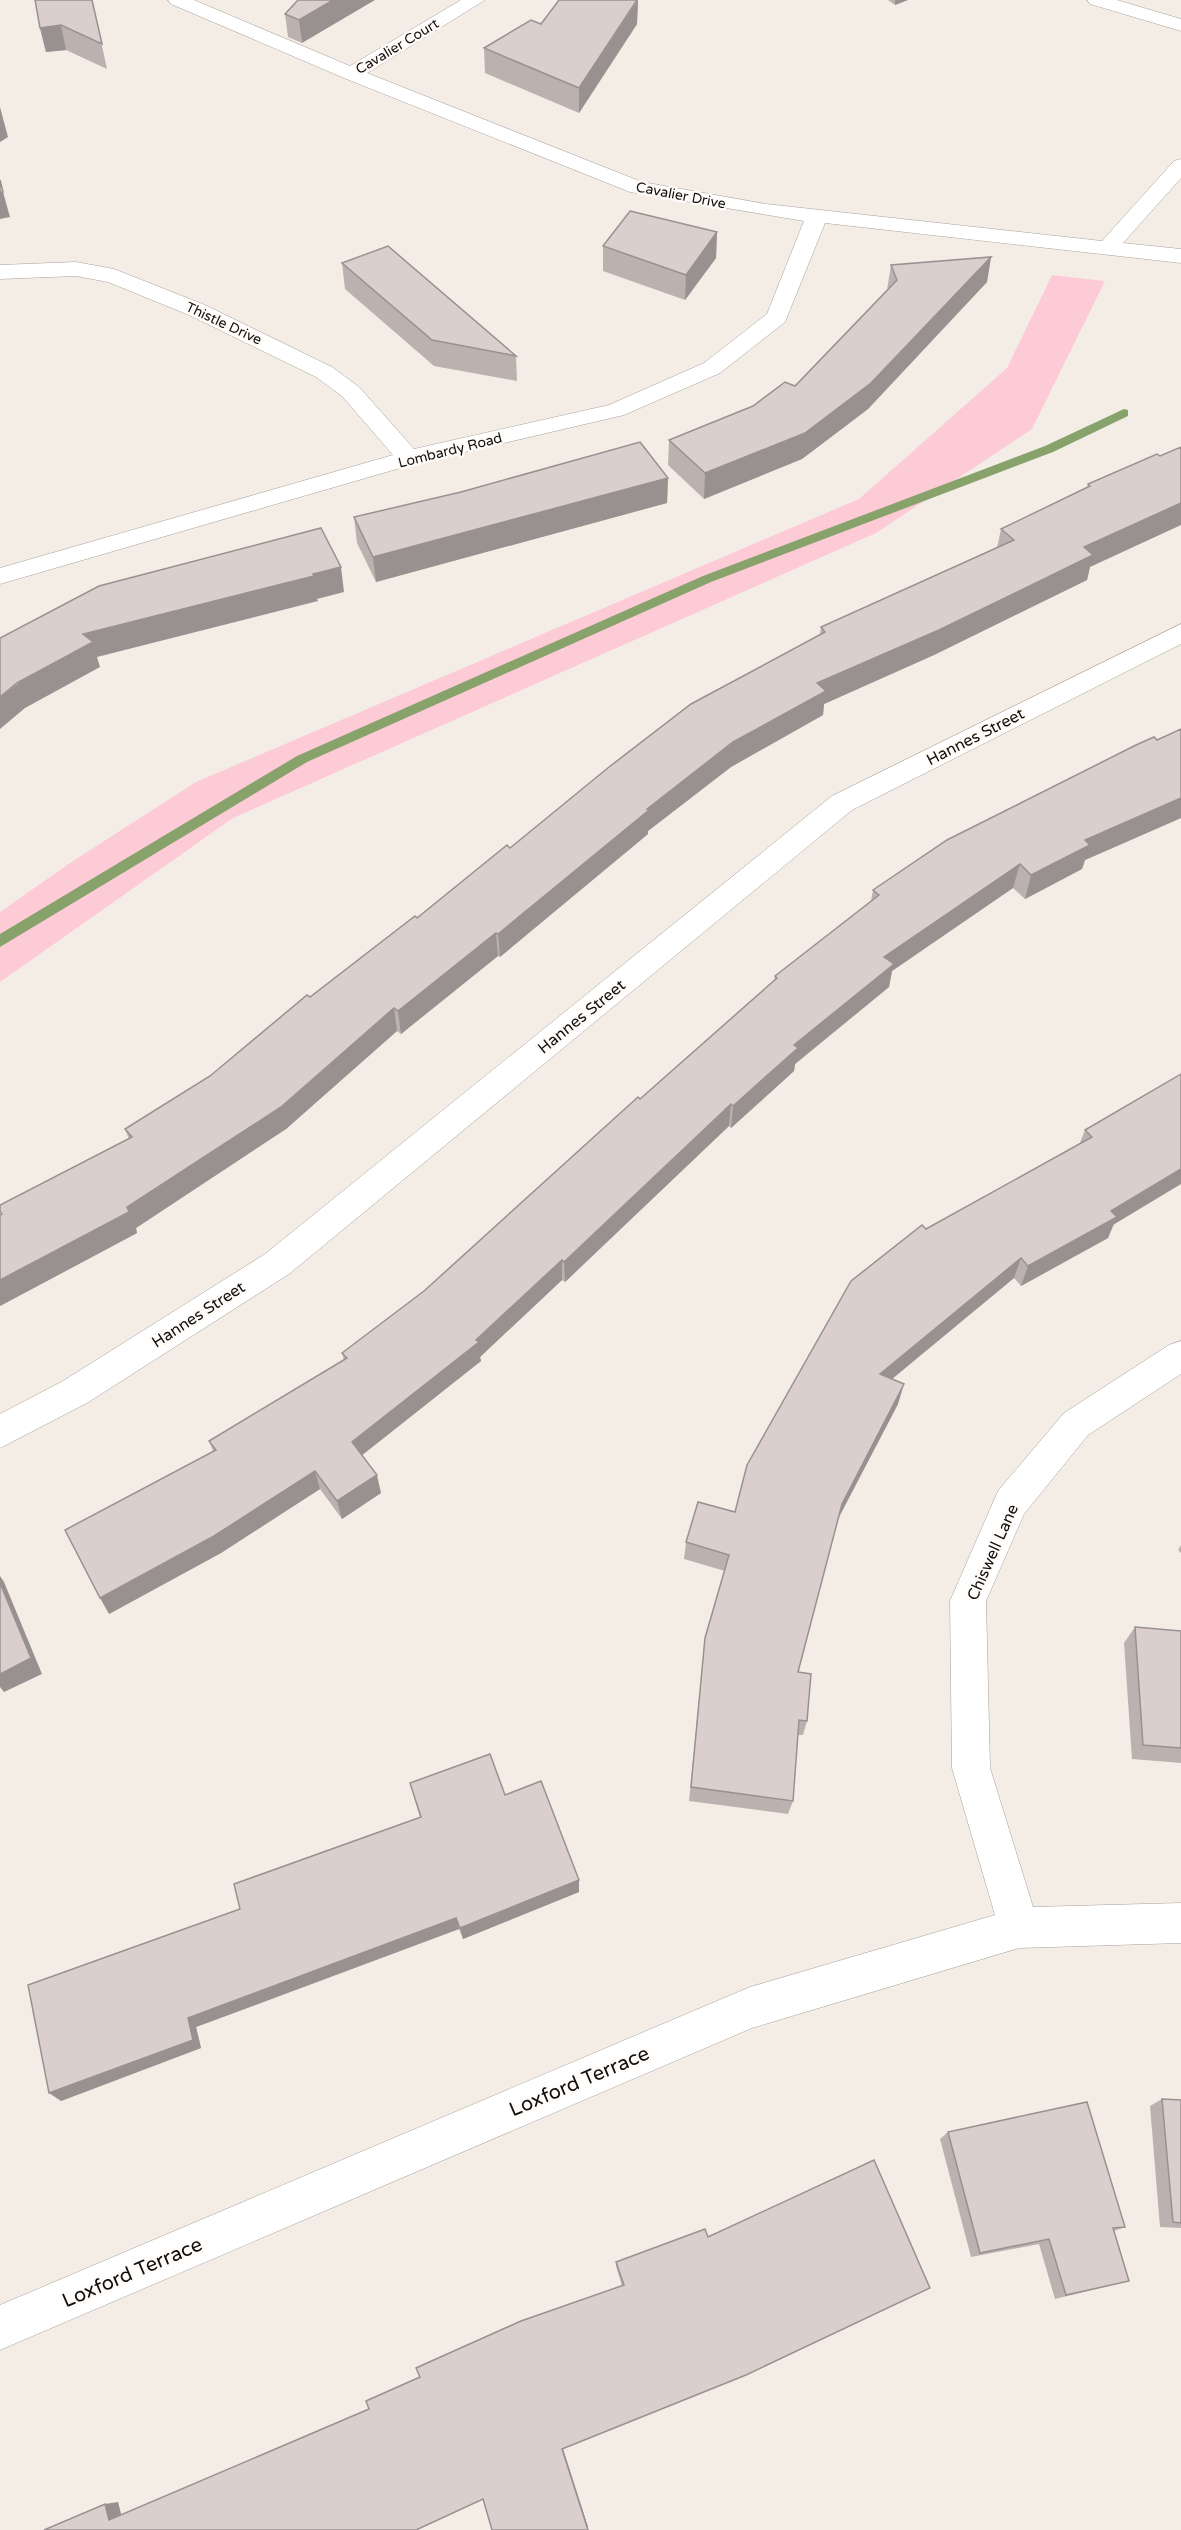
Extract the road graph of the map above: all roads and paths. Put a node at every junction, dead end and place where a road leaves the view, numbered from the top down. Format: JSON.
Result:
{"nodes":[{"id":1,"x":178,"y":0,"type":"edge"},
{"id":2,"x":475,"y":0,"type":"edge"},
{"id":3,"x":1097,"y":0,"type":"edge"},
{"id":4,"x":1181,"y":25,"type":"edge"},
{"id":5,"x":351,"y":74,"type":"junction"},
{"id":6,"x":1181,"y":165,"type":"edge"},
{"id":7,"x":817,"y":215,"type":"junction"},
{"id":8,"x":1108,"y":247,"type":"junction"},
{"id":9,"x":1181,"y":256,"type":"edge"},
{"id":10,"x":0,"y":272,"type":"edge"},
{"id":11,"x":410,"y":459,"type":"junction"},
{"id":12,"x":0,"y":576,"type":"edge"},
{"id":13,"x":1181,"y":633,"type":"edge"},
{"id":14,"x":1181,"y":1356,"type":"edge"},
{"id":15,"x":0,"y":1432,"type":"edge"},
{"id":16,"x":1181,"y":1923,"type":"edge"},
{"id":17,"x":1019,"y":1928,"type":"junction"},
{"id":18,"x":0,"y":2328,"type":"edge"}],
"edges":[{"from":1,"to":5,"type":"street","name":"Cavalier Drive"},
{"from":2,"to":5,"type":"street","name":"Cavalier Court"},
{"from":3,"to":4,"type":"street"},
{"from":5,"to":7,"type":"street","name":"Cavalier Drive"},
{"from":6,"to":8,"type":"street"},
{"from":7,"to":8,"type":"street","name":"Cavalier Drive"},
{"from":7,"to":11,"type":"street","name":"Lombardy Road"},
{"from":8,"to":9,"type":"street","name":"Cavalier Drive"},
{"from":10,"to":11,"type":"street","name":"Thistle Drive"},
{"from":11,"to":12,"type":"street","name":"Lombardy Road"},
{"from":13,"to":15,"type":"street","name":"Hannes Street"},
{"from":14,"to":17,"type":"street","name":"Chiswell Lane"},
{"from":16,"to":17,"type":"street","name":"Loxford Terrace"},
{"from":17,"to":18,"type":"street","name":"Loxford Terrace"}]}
